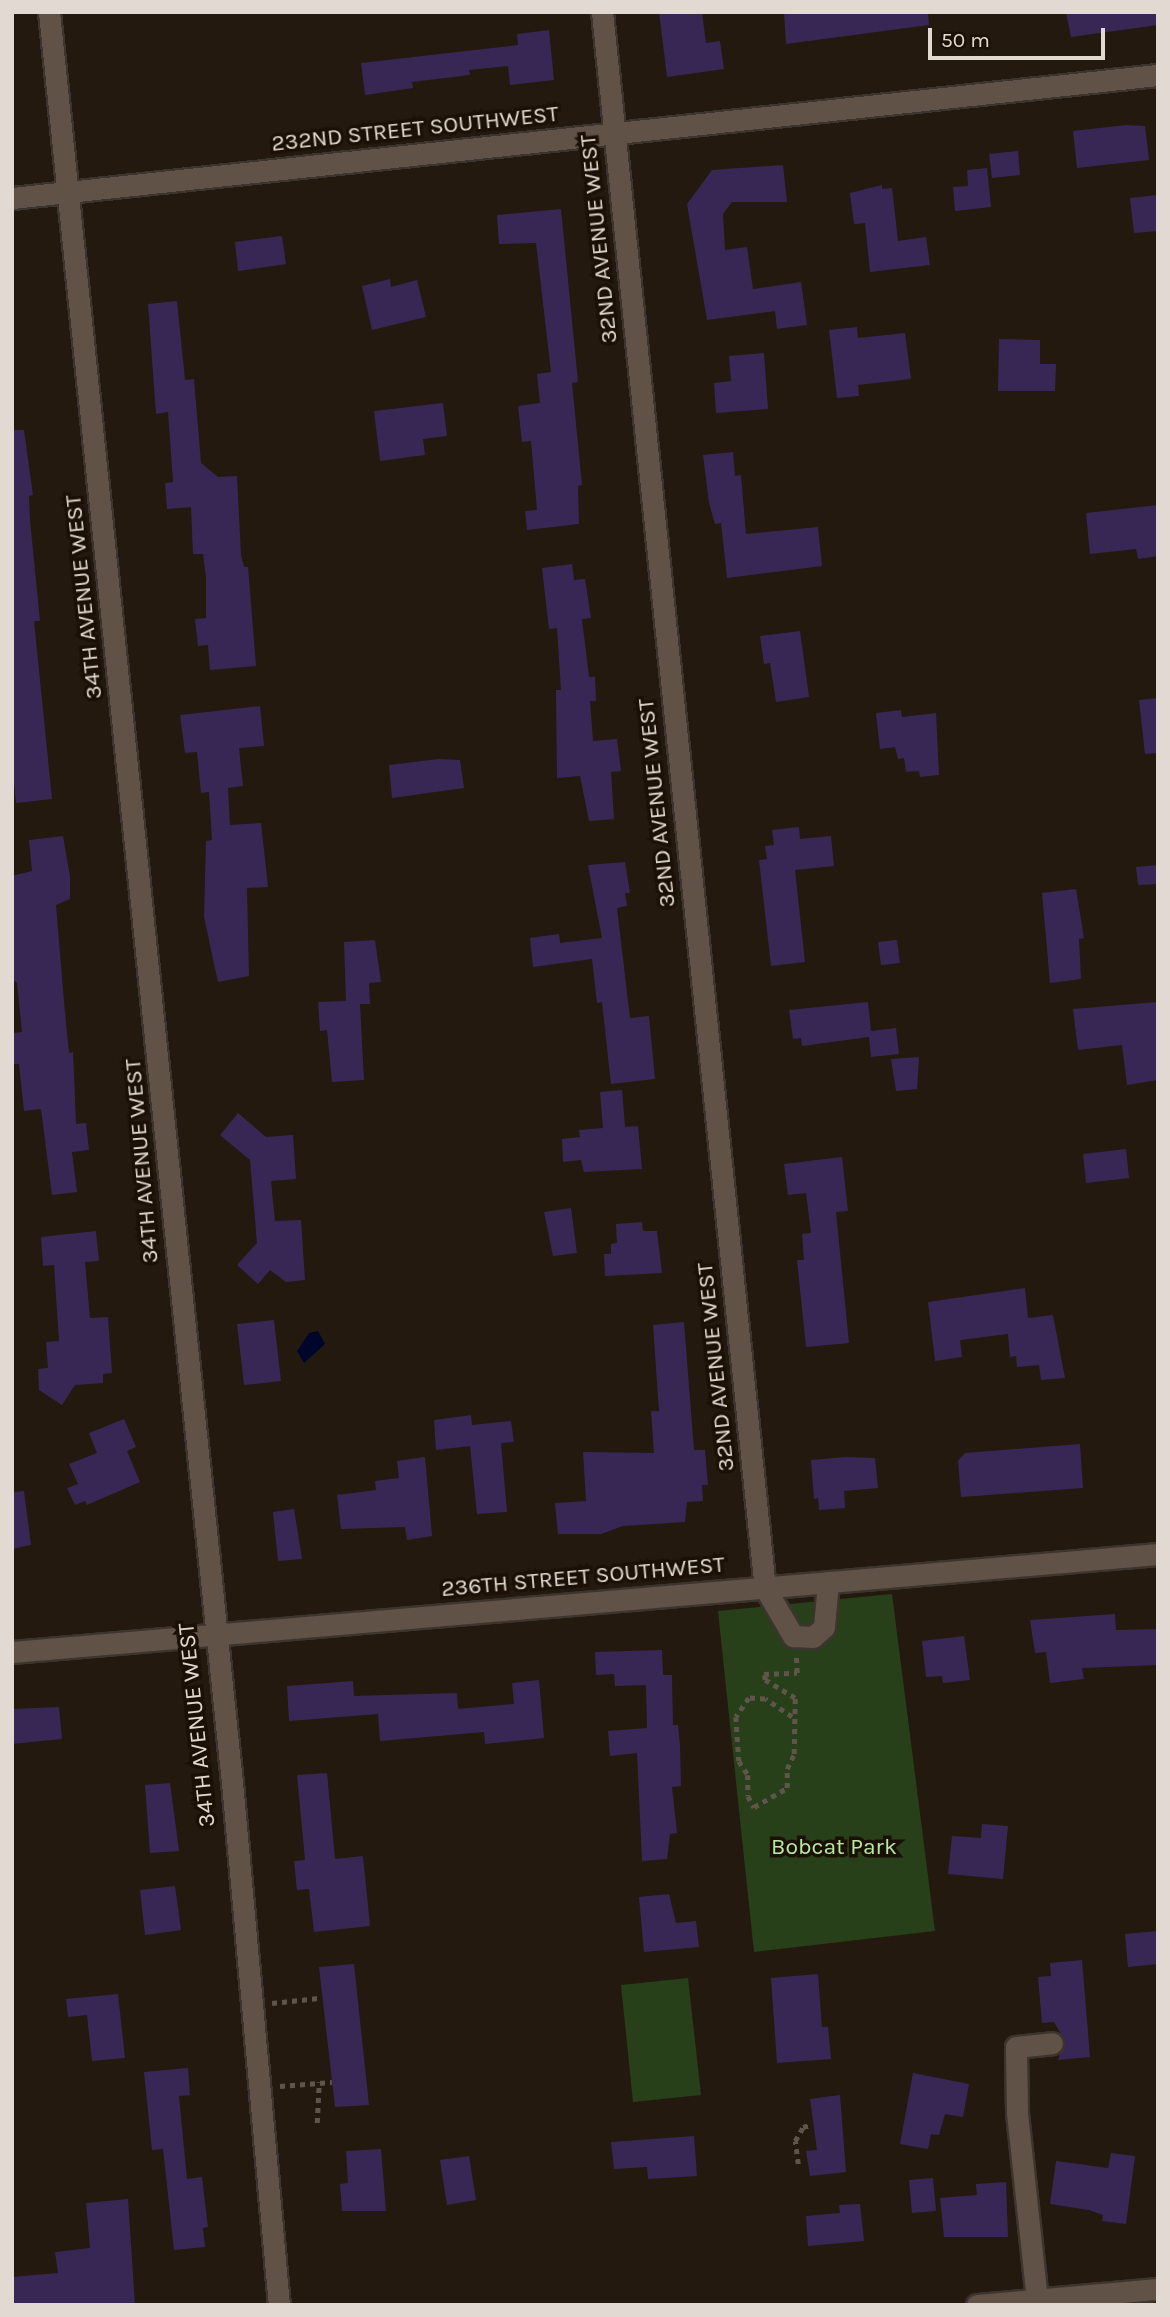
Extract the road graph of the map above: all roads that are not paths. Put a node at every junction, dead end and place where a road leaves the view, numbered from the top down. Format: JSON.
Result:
{"nodes":[{"id":1,"x":49,"y":12,"type":"edge"},
{"id":2,"x":602,"y":12,"type":"edge"},
{"id":3,"x":1158,"y":75,"type":"edge"},
{"id":4,"x":614,"y":135,"type":"junction"},
{"id":5,"x":68,"y":192,"type":"junction"},
{"id":6,"x":12,"y":198,"type":"edge"},
{"id":7,"x":1158,"y":1554,"type":"edge"},
{"id":8,"x":828,"y":1582,"type":"junction"},
{"id":9,"x":765,"y":1588,"type":"junction"},
{"id":10,"x":213,"y":1634,"type":"junction"},
{"id":11,"x":12,"y":1651,"type":"edge"},
{"id":12,"x":1052,"y":2043,"type":"dead end"},
{"id":13,"x":1158,"y":2288,"type":"edge"},
{"id":14,"x":1034,"y":2302,"type":"edge"},
{"id":15,"x":279,"y":2305,"type":"edge"},
{"id":16,"x":977,"y":2305,"type":"edge"}],
"edges":[{"from":1,"to":5,"type":"street","name":"34TH AVENUE WEST"},
{"from":2,"to":4,"type":"street","name":"32ND AVENUE WEST"},
{"from":3,"to":4,"type":"street","name":"232ND STREET SOUTHWEST"},
{"from":4,"to":5,"type":"street","name":"232ND STREET SOUTHWEST"},
{"from":4,"to":9,"type":"street","name":"32ND AVENUE WEST"},
{"from":5,"to":6,"type":"street","name":"232ND STREET SOUTHWEST"},
{"from":5,"to":10,"type":"street","name":"34TH AVENUE WEST"},
{"from":7,"to":8,"type":"street","name":"236TH STREET SOUTHWEST"},
{"from":8,"to":9,"type":"street","name":"236TH STREET SOUTHWEST"},
{"from":8,"to":9,"type":"street"},
{"from":9,"to":10,"type":"street","name":"236TH STREET SOUTHWEST"},
{"from":10,"to":11,"type":"street","name":"236TH STREET SOUTHWEST"},
{"from":10,"to":15,"type":"street","name":"34TH AVENUE WEST"},
{"from":12,"to":14,"type":"street"},
{"from":13,"to":14,"type":"street"},
{"from":14,"to":16,"type":"street"}]}
